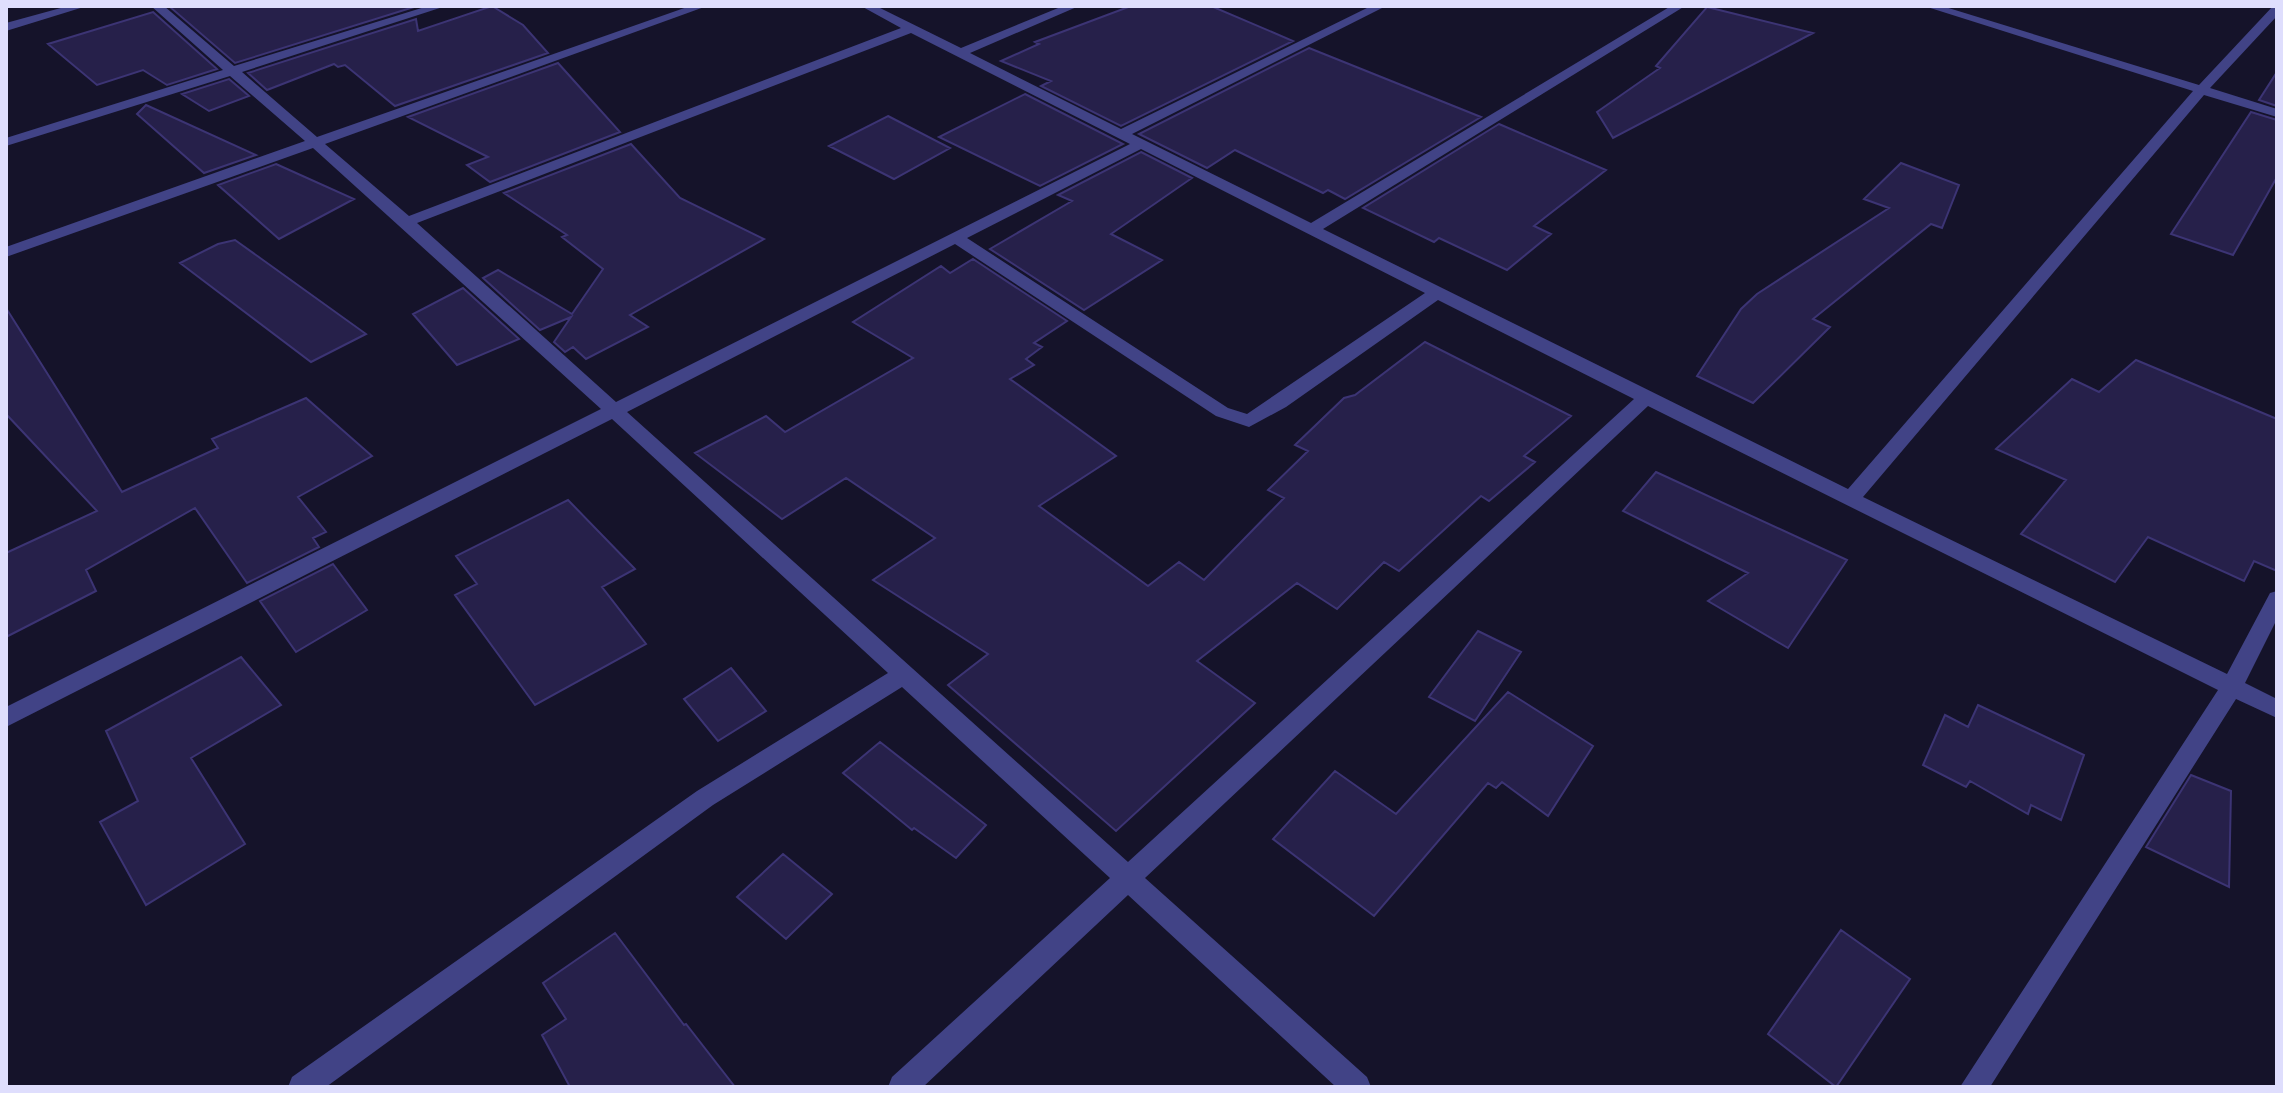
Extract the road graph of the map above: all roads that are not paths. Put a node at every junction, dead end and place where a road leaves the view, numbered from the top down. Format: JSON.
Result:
{"nodes":[{"id":1,"x":81,"y":6,"type":"edge"},
{"id":2,"x":157,"y":6,"type":"edge"},
{"id":3,"x":440,"y":6,"type":"edge"},
{"id":4,"x":701,"y":6,"type":"edge"},
{"id":5,"x":867,"y":6,"type":"edge"},
{"id":6,"x":1073,"y":6,"type":"edge"},
{"id":7,"x":1380,"y":6,"type":"edge"},
{"id":8,"x":1679,"y":6,"type":"edge"},
{"id":9,"x":1930,"y":6,"type":"edge"},
{"id":10,"x":2277,"y":9,"type":"edge"},
{"id":11,"x":6,"y":27,"type":"edge"},
{"id":12,"x":912,"y":28,"type":"junction"},
{"id":13,"x":962,"y":52,"type":"junction"},
{"id":14,"x":232,"y":72,"type":"junction"},
{"id":15,"x":2201,"y":90,"type":"junction"},
{"id":16,"x":2277,"y":113,"type":"edge"},
{"id":17,"x":1123,"y":133,"type":"junction"},
{"id":18,"x":6,"y":142,"type":"edge"},
{"id":19,"x":317,"y":142,"type":"junction"},
{"id":20,"x":1142,"y":143,"type":"junction"},
{"id":21,"x":407,"y":222,"type":"junction"},
{"id":22,"x":1314,"y":228,"type":"junction"},
{"id":23,"x":955,"y":237,"type":"junction"},
{"id":24,"x":6,"y":252,"type":"edge"},
{"id":25,"x":1438,"y":292,"type":"junction"},
{"id":26,"x":1646,"y":398,"type":"junction"},
{"id":27,"x":611,"y":410,"type":"junction"},
{"id":28,"x":1850,"y":499,"type":"junction"},
{"id":29,"x":2277,"y":599,"type":"edge"},
{"id":30,"x":903,"y":675,"type":"junction"},
{"id":31,"x":2232,"y":686,"type":"junction"},
{"id":32,"x":2277,"y":709,"type":"edge"},
{"id":33,"x":6,"y":718,"type":"edge"},
{"id":34,"x":1126,"y":879,"type":"junction"},
{"id":35,"x":302,"y":1087,"type":"edge"},
{"id":36,"x":902,"y":1087,"type":"edge"},
{"id":37,"x":1357,"y":1087,"type":"edge"},
{"id":38,"x":1974,"y":1087,"type":"edge"}],
"edges":[{"from":1,"to":11,"type":"street"},
{"from":2,"to":14,"type":"street"},
{"from":3,"to":14,"type":"street"},
{"from":4,"to":19,"type":"street"},
{"from":5,"to":12,"type":"street"},
{"from":6,"to":13,"type":"street"},
{"from":7,"to":17,"type":"street"},
{"from":8,"to":22,"type":"street"},
{"from":9,"to":15,"type":"street"},
{"from":10,"to":15,"type":"street"},
{"from":12,"to":13,"type":"street"},
{"from":12,"to":21,"type":"street"},
{"from":13,"to":17,"type":"street"},
{"from":14,"to":18,"type":"street"},
{"from":14,"to":19,"type":"street"},
{"from":15,"to":16,"type":"street"},
{"from":15,"to":28,"type":"street"},
{"from":17,"to":20,"type":"street"},
{"from":19,"to":21,"type":"street"},
{"from":19,"to":24,"type":"street"},
{"from":20,"to":22,"type":"street"},
{"from":20,"to":23,"type":"street"},
{"from":21,"to":27,"type":"street"},
{"from":22,"to":25,"type":"street"},
{"from":23,"to":25,"type":"street"},
{"from":23,"to":27,"type":"street"},
{"from":25,"to":26,"type":"street"},
{"from":26,"to":28,"type":"street"},
{"from":26,"to":34,"type":"street"},
{"from":27,"to":30,"type":"street"},
{"from":27,"to":33,"type":"street"},
{"from":28,"to":31,"type":"street"},
{"from":29,"to":31,"type":"street"},
{"from":30,"to":34,"type":"street"},
{"from":30,"to":35,"type":"street"},
{"from":31,"to":32,"type":"street"},
{"from":31,"to":38,"type":"street"},
{"from":34,"to":36,"type":"street"},
{"from":34,"to":37,"type":"street"}]}
